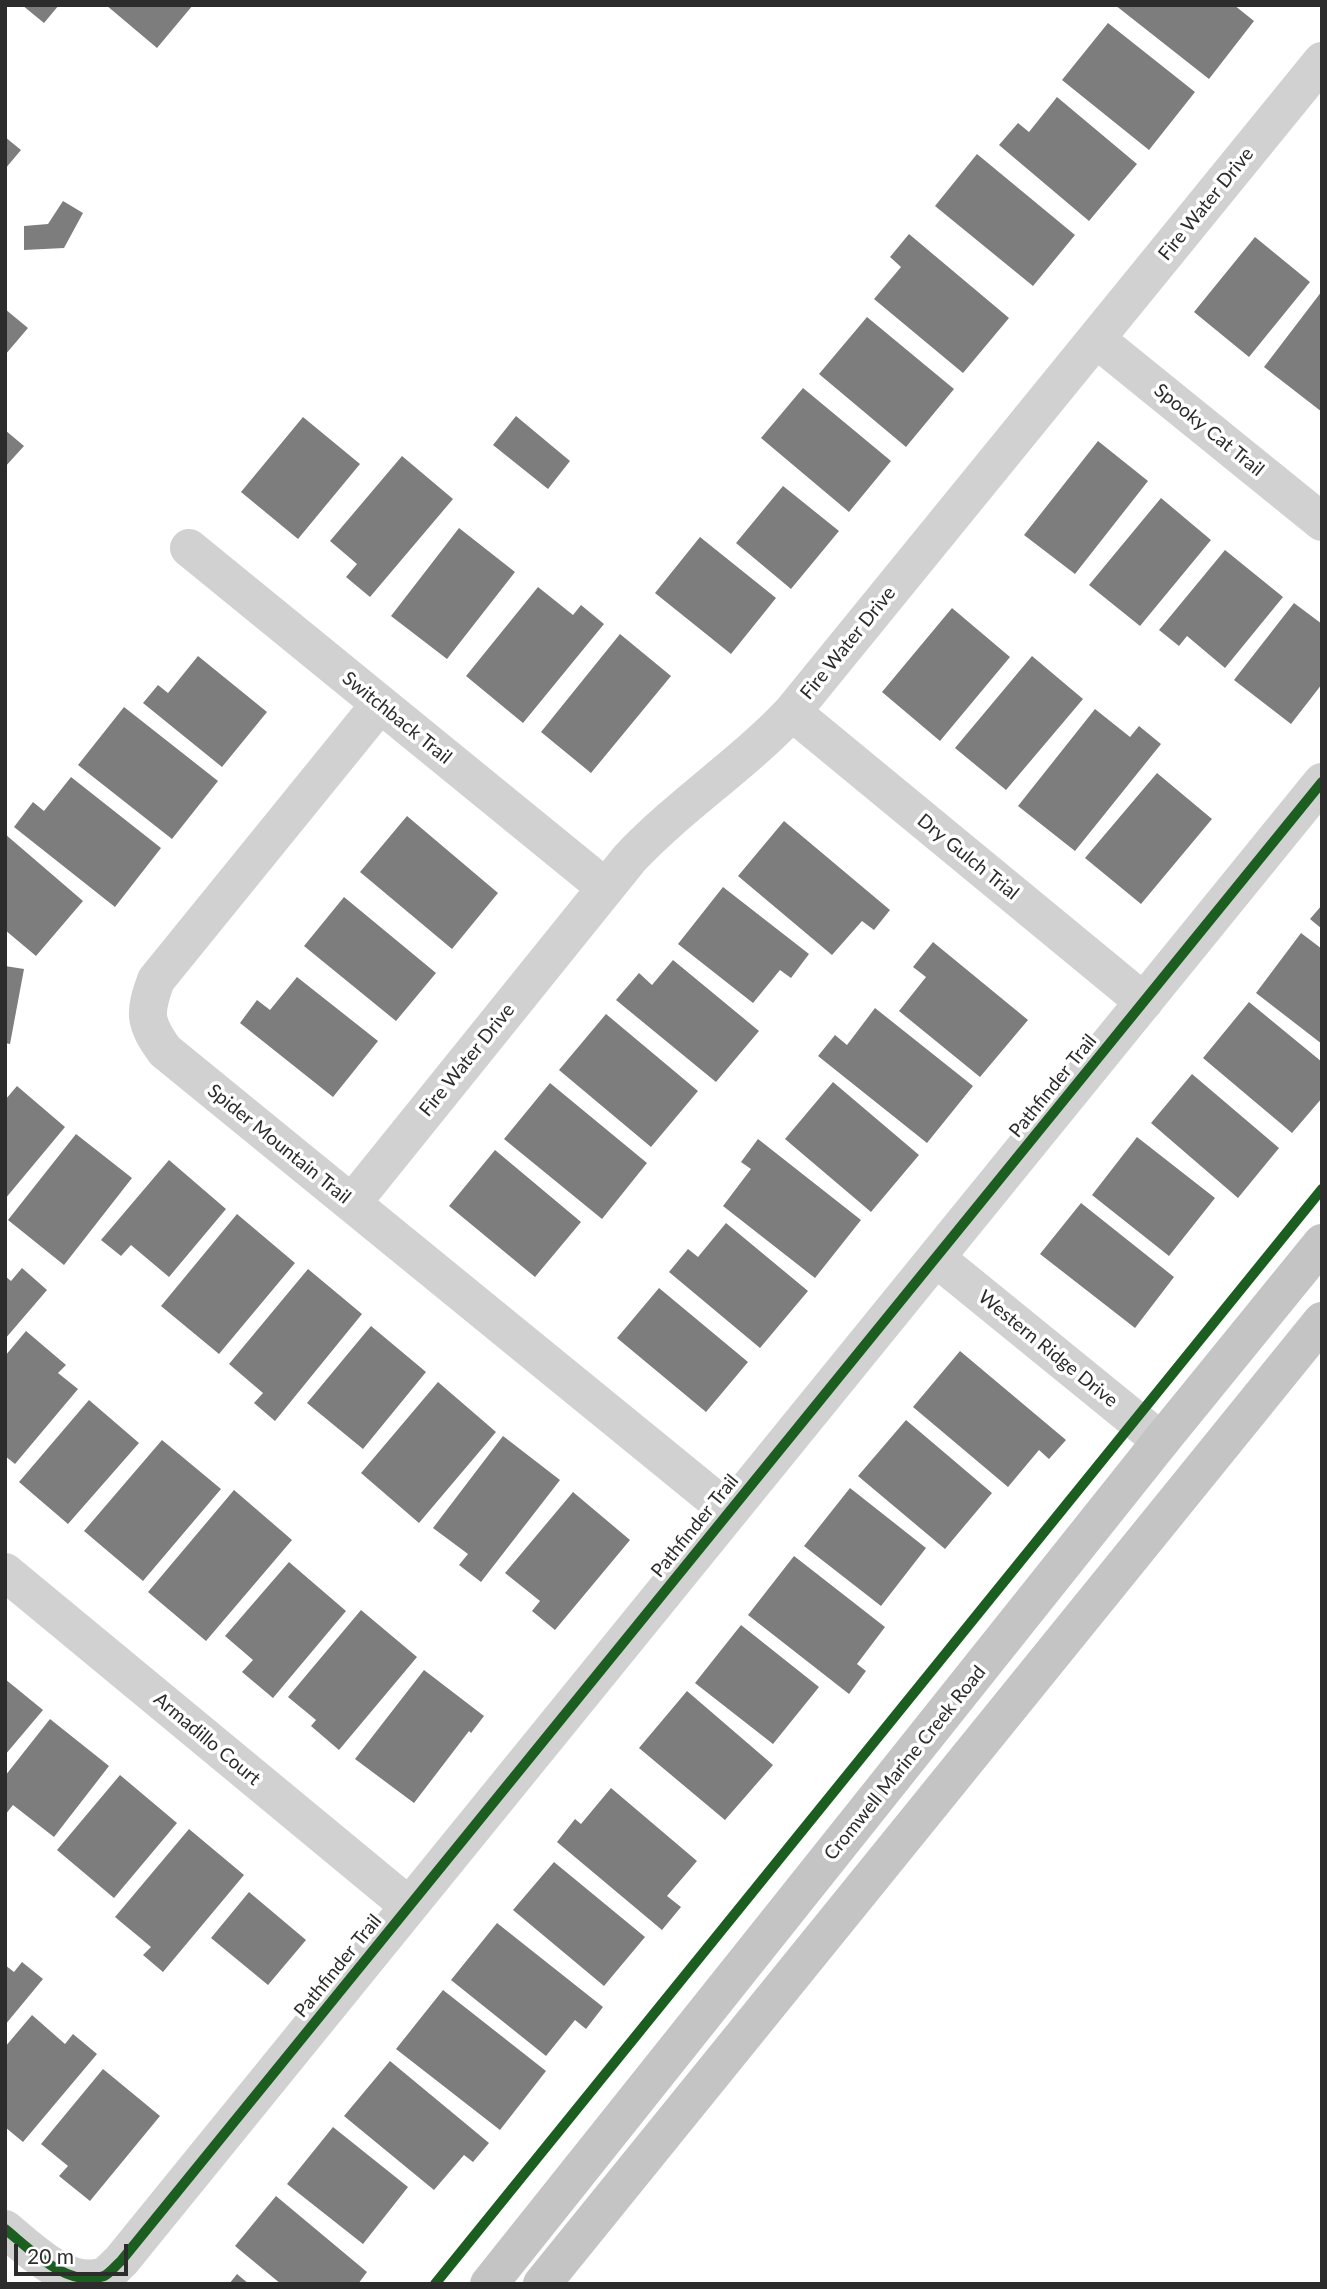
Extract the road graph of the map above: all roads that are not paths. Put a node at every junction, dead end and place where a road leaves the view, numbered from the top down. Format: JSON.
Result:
{"nodes":[{"id":1,"x":1322,"y":61,"type":"edge"},
{"id":2,"x":1096,"y":339,"type":"junction"},
{"id":3,"x":1322,"y":522,"type":"edge"},
{"id":4,"x":189,"y":548,"type":"dead end"},
{"id":5,"x":380,"y":704,"type":"junction"},
{"id":6,"x":792,"y":712,"type":"junction"},
{"id":7,"x":1322,"y":782,"type":"edge"},
{"id":8,"x":606,"y":888,"type":"junction"},
{"id":9,"x":1144,"y":1002,"type":"junction"},
{"id":10,"x":352,"y":1203,"type":"junction"},
{"id":11,"x":1322,"y":1243,"type":"edge"},
{"id":12,"x":936,"y":1258,"type":"junction"},
{"id":13,"x":1322,"y":1321,"type":"edge"},
{"id":14,"x":1161,"y":1441,"type":"junction"},
{"id":15,"x":729,"y":1511,"type":"junction"},
{"id":16,"x":5,"y":1572,"type":"edge"},
{"id":17,"x":409,"y":1906,"type":"junction"},
{"id":18,"x":5,"y":2229,"type":"edge"},
{"id":19,"x":489,"y":2284,"type":"edge"},
{"id":20,"x":542,"y":2284,"type":"edge"}],
"edges":[{"from":1,"to":2,"type":"street","name":"Fire Water Drive"},
{"from":2,"to":3,"type":"street","name":"Spooky Cat Trail"},
{"from":2,"to":6,"type":"street","name":"Fire Water Drive"},
{"from":4,"to":5,"type":"street","name":"Switchback Trail"},
{"from":5,"to":8,"type":"street","name":"Switchback Trail"},
{"from":5,"to":10,"type":"street","name":"Spider Mountain Trail"},
{"from":6,"to":8,"type":"street","name":"Fire Water Drive"},
{"from":6,"to":9,"type":"street","name":"Dry Gulch Trial"},
{"from":7,"to":9,"type":"street","name":"Pathfinder Trail"},
{"from":8,"to":10,"type":"street","name":"Fire Water Drive"},
{"from":9,"to":12,"type":"street","name":"Pathfinder Trail"},
{"from":10,"to":15,"type":"street","name":"Spider Mountain Trail"},
{"from":11,"to":14,"type":"main road","name":"Cromwell Marine Creek Road"},
{"from":12,"to":14,"type":"street","name":"Western Ridge Drive"},
{"from":12,"to":15,"type":"street","name":"Pathfinder Trail"},
{"from":13,"to":20,"type":"main road"},
{"from":14,"to":19,"type":"main road","name":"Cromwell Marine Creek Road"},
{"from":15,"to":17,"type":"street","name":"Pathfinder Trail"},
{"from":16,"to":17,"type":"street","name":"Armadillo Court"},
{"from":17,"to":18,"type":"street","name":"Pathfinder Trail"}]}
